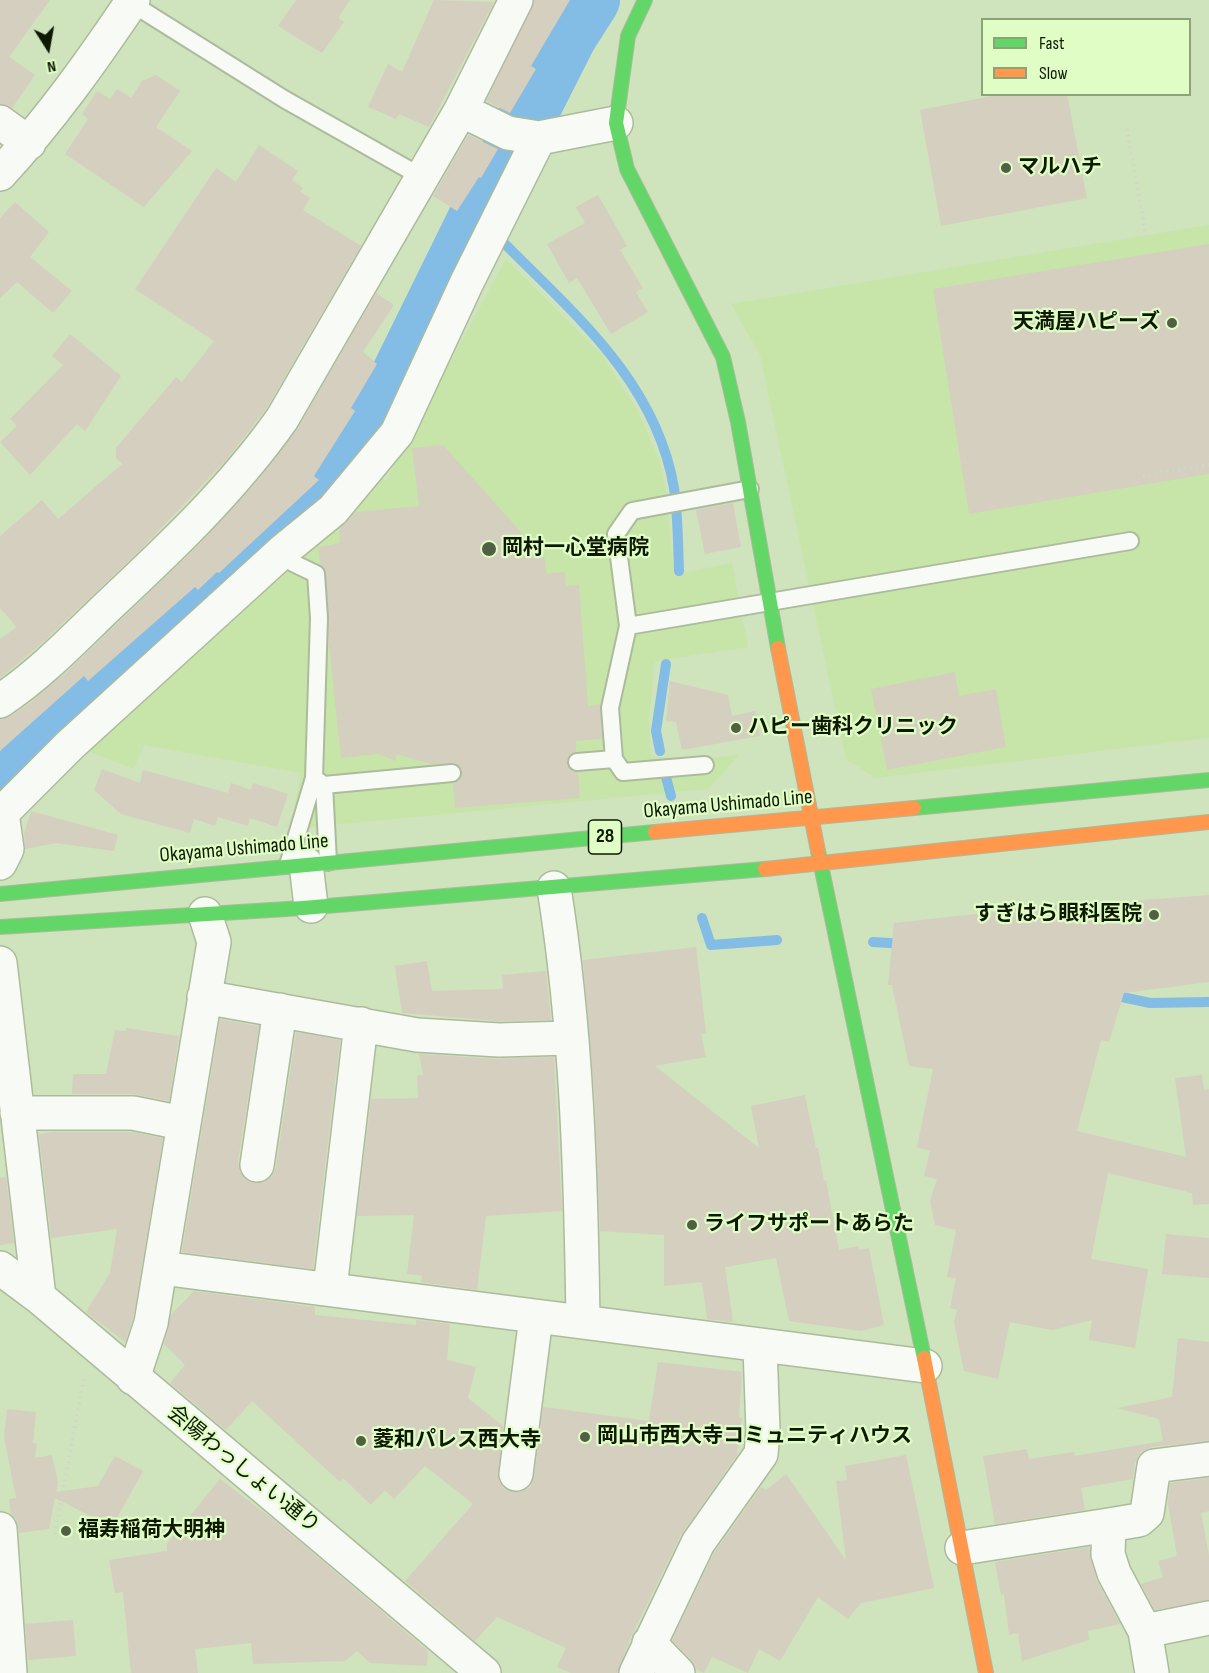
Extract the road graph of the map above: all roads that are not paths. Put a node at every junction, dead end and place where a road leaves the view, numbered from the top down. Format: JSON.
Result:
{"nodes":[{"id":1,"x":516,"y":0,"type":"edge"},
{"id":2,"x":645,"y":0,"type":"edge"},
{"id":3,"x":132,"y":2,"type":"edge"},
{"id":4,"x":461,"y":110,"type":"junction"},
{"id":5,"x":0,"y":122,"type":"edge"},
{"id":6,"x":616,"y":123,"type":"junction"},
{"id":7,"x":526,"y":136,"type":"junction"},
{"id":8,"x":29,"y":143,"type":"junction"},
{"id":9,"x":0,"y":174,"type":"edge"},
{"id":10,"x":420,"y":176,"type":"junction"},
{"id":11,"x":750,"y":489,"type":"junction"},
{"id":12,"x":1130,"y":541,"type":"dead end"},
{"id":13,"x":284,"y":549,"type":"junction"},
{"id":14,"x":770,"y":602,"type":"junction"},
{"id":15,"x":628,"y":626,"type":"junction"},
{"id":16,"x":0,"y":701,"type":"edge"},
{"id":17,"x":614,"y":759,"type":"junction"},
{"id":18,"x":577,"y":762,"type":"dead end"},
{"id":19,"x":705,"y":765,"type":"dead end"},
{"id":20,"x":452,"y":773,"type":"dead end"},
{"id":21,"x":1209,"y":780,"type":"edge"},
{"id":22,"x":319,"y":781,"type":"junction"},
{"id":23,"x":810,"y":819,"type":"junction"},
{"id":24,"x":1209,"y":822,"type":"edge"},
{"id":25,"x":308,"y":863,"type":"junction"},
{"id":26,"x":819,"y":864,"type":"junction"},
{"id":27,"x":1,"y":881,"type":"edge"},
{"id":28,"x":554,"y":888,"type":"junction"},
{"id":29,"x":311,"y":906,"type":"junction"},
{"id":30,"x":205,"y":914,"type":"junction"},
{"id":31,"x":102,"y":922,"type":"junction"},
{"id":32,"x":0,"y":927,"type":"edge"},
{"id":33,"x":22,"y":939,"type":"dead end"},
{"id":34,"x":0,"y":963,"type":"edge"},
{"id":35,"x":204,"y":997,"type":"junction"},
{"id":36,"x":280,"y":1010,"type":"junction"},
{"id":37,"x":361,"y":1024,"type":"junction"},
{"id":38,"x":570,"y":1038,"type":"junction"},
{"id":39,"x":17,"y":1113,"type":"junction"},
{"id":40,"x":182,"y":1124,"type":"junction"},
{"id":41,"x":257,"y":1165,"type":"dead end"},
{"id":42,"x":0,"y":1268,"type":"edge"},
{"id":43,"x":161,"y":1268,"type":"junction"},
{"id":44,"x":330,"y":1288,"type":"junction"},
{"id":45,"x":39,"y":1296,"type":"junction"},
{"id":46,"x":536,"y":1317,"type":"junction"},
{"id":47,"x":583,"y":1322,"type":"junction"},
{"id":48,"x":760,"y":1347,"type":"junction"},
{"id":49,"x":926,"y":1366,"type":"junction"},
{"id":50,"x":133,"y":1378,"type":"junction"},
{"id":51,"x":1209,"y":1459,"type":"edge"},
{"id":52,"x":516,"y":1474,"type":"dead end"},
{"id":53,"x":1109,"y":1525,"type":"junction"},
{"id":54,"x":0,"y":1529,"type":"edge"},
{"id":55,"x":962,"y":1548,"type":"junction"},
{"id":56,"x":1209,"y":1618,"type":"edge"},
{"id":57,"x":4,"y":1631,"type":"edge"},
{"id":58,"x":1145,"y":1631,"type":"junction"},
{"id":59,"x":650,"y":1643,"type":"junction"},
{"id":60,"x":10,"y":1673,"type":"edge"},
{"id":61,"x":484,"y":1673,"type":"edge"},
{"id":62,"x":636,"y":1673,"type":"edge"},
{"id":63,"x":678,"y":1673,"type":"edge"},
{"id":64,"x":986,"y":1673,"type":"edge"},
{"id":65,"x":1152,"y":1673,"type":"edge"}],
"edges":[{"from":1,"to":4,"type":"street"},
{"from":2,"to":6,"type":"main road"},
{"from":3,"to":8,"type":"street"},
{"from":3,"to":10,"type":"lane"},
{"from":4,"to":7,"type":"street"},
{"from":4,"to":10,"type":"street"},
{"from":5,"to":8,"type":"street"},
{"from":6,"to":7,"type":"street"},
{"from":6,"to":11,"type":"main road"},
{"from":7,"to":13,"type":"street"},
{"from":8,"to":9,"type":"street"},
{"from":10,"to":16,"type":"street"},
{"from":11,"to":14,"type":"main road"},
{"from":11,"to":15,"type":"lane"},
{"from":12,"to":14,"type":"lane"},
{"from":13,"to":22,"type":"lane"},
{"from":13,"to":27,"type":"street"},
{"from":14,"to":15,"type":"lane"},
{"from":14,"to":23,"type":"main road"},
{"from":15,"to":17,"type":"lane"},
{"from":17,"to":18,"type":"lane"},
{"from":17,"to":19,"type":"lane"},
{"from":20,"to":22,"type":"lane"},
{"from":21,"to":23,"type":"main road","name":"Okayama Ushimado Line","number":"28"},
{"from":22,"to":25,"type":"lane"},
{"from":22,"to":25,"type":"lane"},
{"from":23,"to":25,"type":"main road","name":"Okayama Ushimado Line","number":"28"},
{"from":23,"to":26,"type":"main road"},
{"from":24,"to":26,"type":"main road","number":"28"},
{"from":25,"to":27,"type":"main road","name":"Okayama Ushimado Line","number":"28"},
{"from":25,"to":29,"type":"street"},
{"from":26,"to":28,"type":"main road","number":"28"},
{"from":26,"to":49,"type":"main road"},
{"from":28,"to":29,"type":"main road","number":"28"},
{"from":28,"to":38,"type":"street"},
{"from":29,"to":30,"type":"main road","number":"28"},
{"from":30,"to":31,"type":"main road","number":"28"},
{"from":30,"to":35,"type":"street"},
{"from":31,"to":32,"type":"main road","number":"28"},
{"from":31,"to":33,"type":"main road"},
{"from":34,"to":39,"type":"street"},
{"from":35,"to":36,"type":"street"},
{"from":35,"to":40,"type":"street"},
{"from":36,"to":37,"type":"street"},
{"from":36,"to":41,"type":"street"},
{"from":37,"to":38,"type":"street"},
{"from":37,"to":44,"type":"street"},
{"from":38,"to":47,"type":"street"},
{"from":39,"to":40,"type":"street"},
{"from":39,"to":45,"type":"street"},
{"from":40,"to":43,"type":"street"},
{"from":42,"to":45,"type":"street","name":"会陽わっしょい通り"},
{"from":43,"to":44,"type":"street"},
{"from":43,"to":50,"type":"street"},
{"from":44,"to":46,"type":"street"},
{"from":45,"to":50,"type":"street","name":"会陽わっしょい通り"},
{"from":46,"to":47,"type":"street"},
{"from":46,"to":52,"type":"street"},
{"from":47,"to":48,"type":"street"},
{"from":48,"to":49,"type":"street"},
{"from":48,"to":59,"type":"street"},
{"from":49,"to":55,"type":"main road"},
{"from":50,"to":61,"type":"street","name":"会陽わっしょい通り"},
{"from":51,"to":53,"type":"street"},
{"from":53,"to":55,"type":"street"},
{"from":53,"to":58,"type":"street"},
{"from":54,"to":57,"type":"street"},
{"from":55,"to":64,"type":"main road"},
{"from":56,"to":58,"type":"street"},
{"from":57,"to":60,"type":"street"},
{"from":58,"to":65,"type":"street"},
{"from":59,"to":62,"type":"street"},
{"from":59,"to":63,"type":"street"}]}
